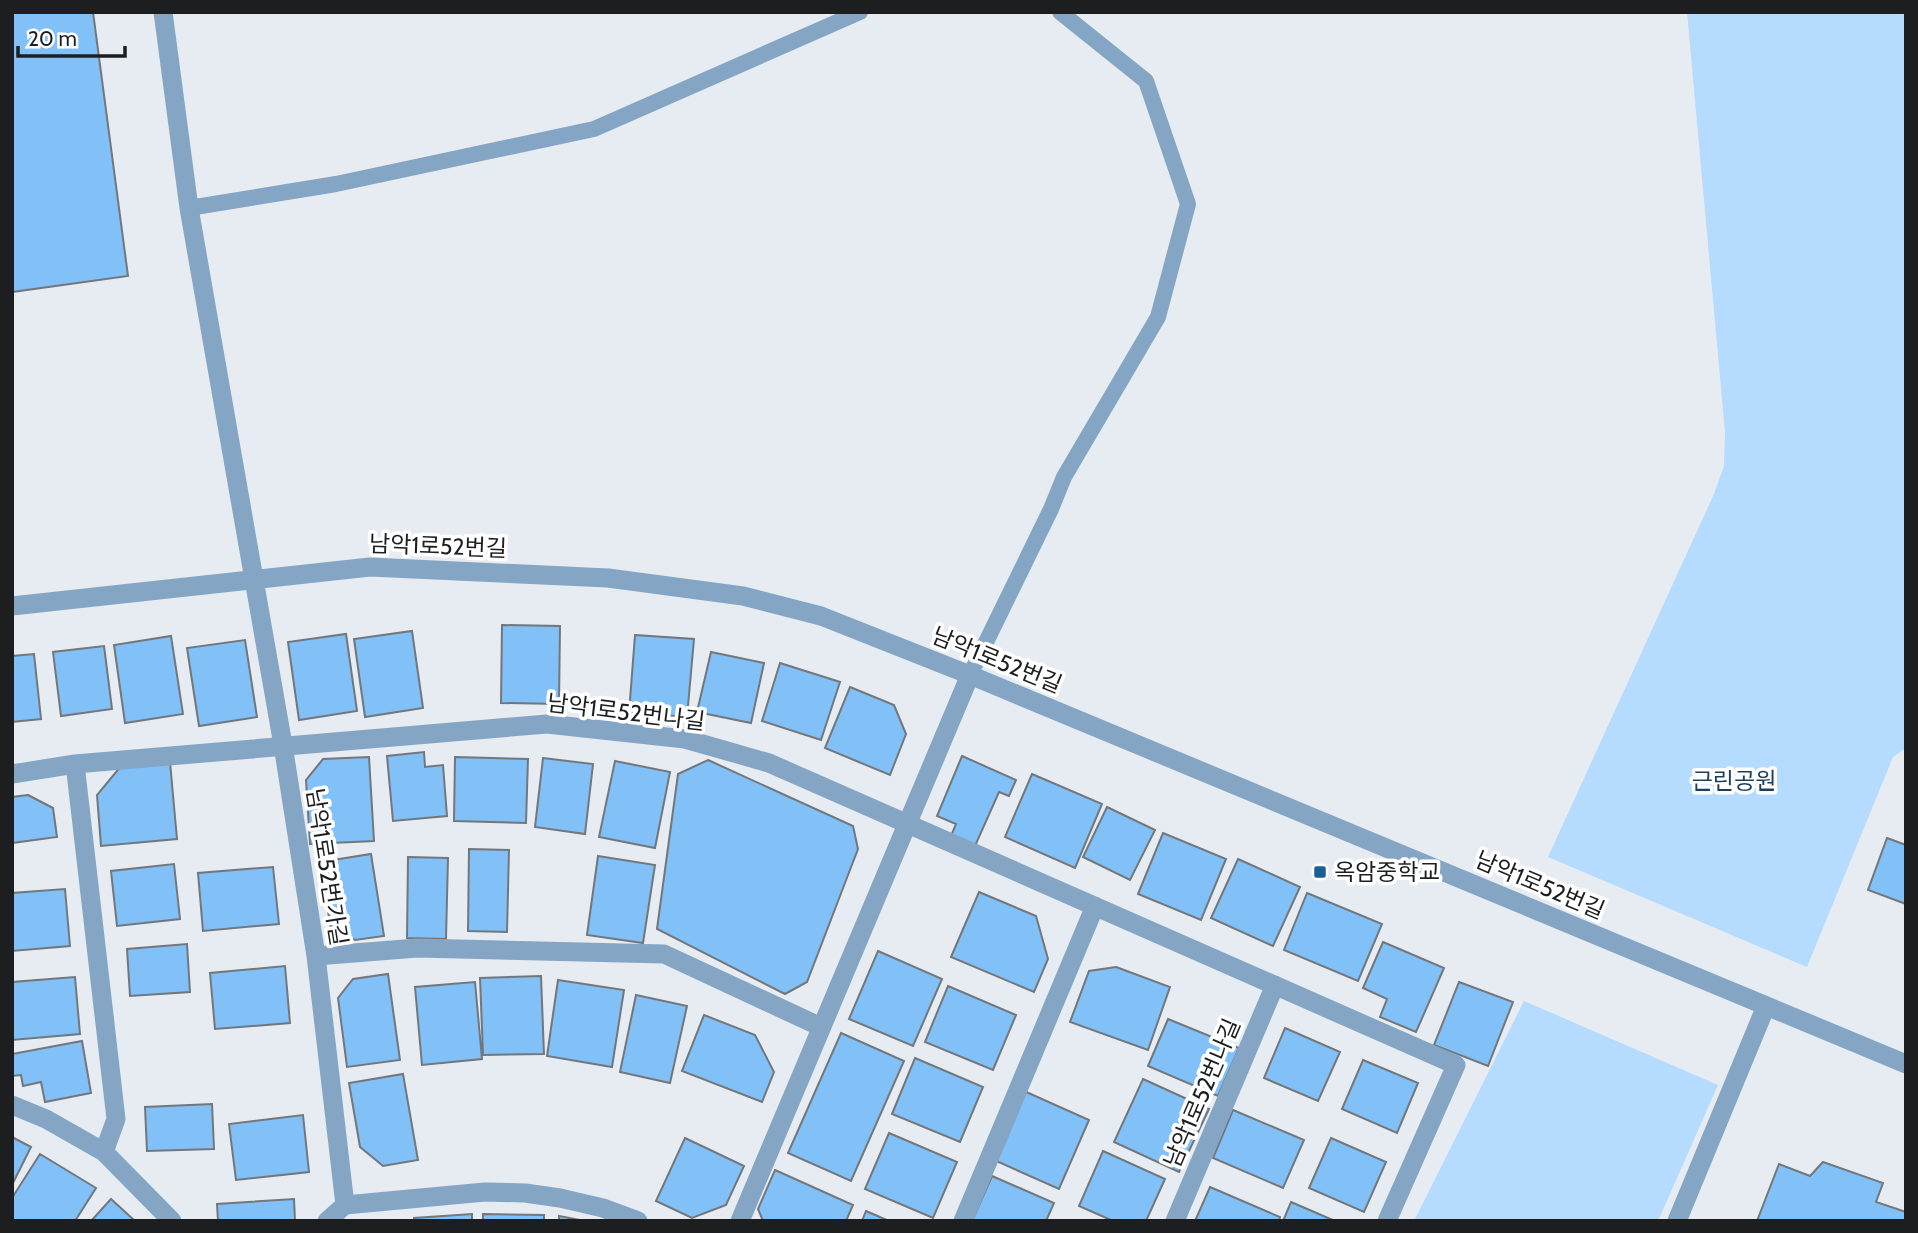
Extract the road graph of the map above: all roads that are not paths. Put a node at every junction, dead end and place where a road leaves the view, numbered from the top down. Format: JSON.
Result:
{"nodes":[{"id":1,"x":163,"y":12,"type":"edge"},
{"id":2,"x":860,"y":12,"type":"edge"},
{"id":3,"x":1060,"y":12,"type":"edge"},
{"id":4,"x":189,"y":208,"type":"junction"},
{"id":5,"x":253,"y":579,"type":"junction"},
{"id":6,"x":12,"y":606,"type":"edge"},
{"id":7,"x":970,"y":674,"type":"junction"},
{"id":8,"x":283,"y":746,"type":"junction"},
{"id":9,"x":75,"y":764,"type":"junction"},
{"id":10,"x":12,"y":774,"type":"edge"},
{"id":11,"x":907,"y":823,"type":"junction"},
{"id":12,"x":1096,"y":906,"type":"junction"},
{"id":13,"x":316,"y":956,"type":"junction"},
{"id":14,"x":1275,"y":985,"type":"junction"},
{"id":15,"x":1766,"y":1006,"type":"junction"},
{"id":16,"x":821,"y":1027,"type":"junction"},
{"id":17,"x":1906,"y":1064,"type":"edge"},
{"id":18,"x":12,"y":1105,"type":"edge"},
{"id":19,"x":104,"y":1152,"type":"junction"},
{"id":20,"x":345,"y":1205,"type":"junction"},
{"id":21,"x":173,"y":1221,"type":"edge"},
{"id":22,"x":327,"y":1221,"type":"edge"},
{"id":23,"x":638,"y":1221,"type":"edge"},
{"id":24,"x":740,"y":1221,"type":"edge"},
{"id":25,"x":963,"y":1221,"type":"edge"},
{"id":26,"x":1175,"y":1221,"type":"edge"},
{"id":27,"x":1387,"y":1221,"type":"edge"},
{"id":28,"x":1677,"y":1221,"type":"edge"}],
"edges":[{"from":1,"to":4,"type":"street","name":"남악1로52번가길"},
{"from":2,"to":4,"type":"lane"},
{"from":3,"to":7,"type":"lane"},
{"from":4,"to":5,"type":"street","name":"남악1로52번가길"},
{"from":5,"to":6,"type":"street","name":"남악1로52번길"},
{"from":5,"to":7,"type":"street","name":"남악1로52번길"},
{"from":5,"to":8,"type":"street","name":"남악1로52번가길"},
{"from":7,"to":11,"type":"street"},
{"from":7,"to":15,"type":"street","name":"남악1로52번길"},
{"from":8,"to":9,"type":"street"},
{"from":8,"to":11,"type":"street","name":"남악1로52번나길"},
{"from":8,"to":13,"type":"street","name":"남악1로52번가길"},
{"from":9,"to":10,"type":"street"},
{"from":9,"to":19,"type":"street"},
{"from":11,"to":12,"type":"street","name":"남악1로52번나길"},
{"from":11,"to":16,"type":"street"},
{"from":12,"to":14,"type":"street","name":"남악1로52번나길"},
{"from":12,"to":25,"type":"street"},
{"from":13,"to":16,"type":"street"},
{"from":13,"to":20,"type":"street","name":"남악1로52번가길"},
{"from":14,"to":26,"type":"street","name":"남악1로52번나길"},
{"from":14,"to":27,"type":"street","name":"남악1로52번나길"},
{"from":15,"to":17,"type":"street","name":"남악1로52번길"},
{"from":15,"to":28,"type":"street"},
{"from":16,"to":24,"type":"street"},
{"from":18,"to":19,"type":"street"},
{"from":19,"to":21,"type":"street"},
{"from":20,"to":22,"type":"street"},
{"from":20,"to":23,"type":"street"}]}
